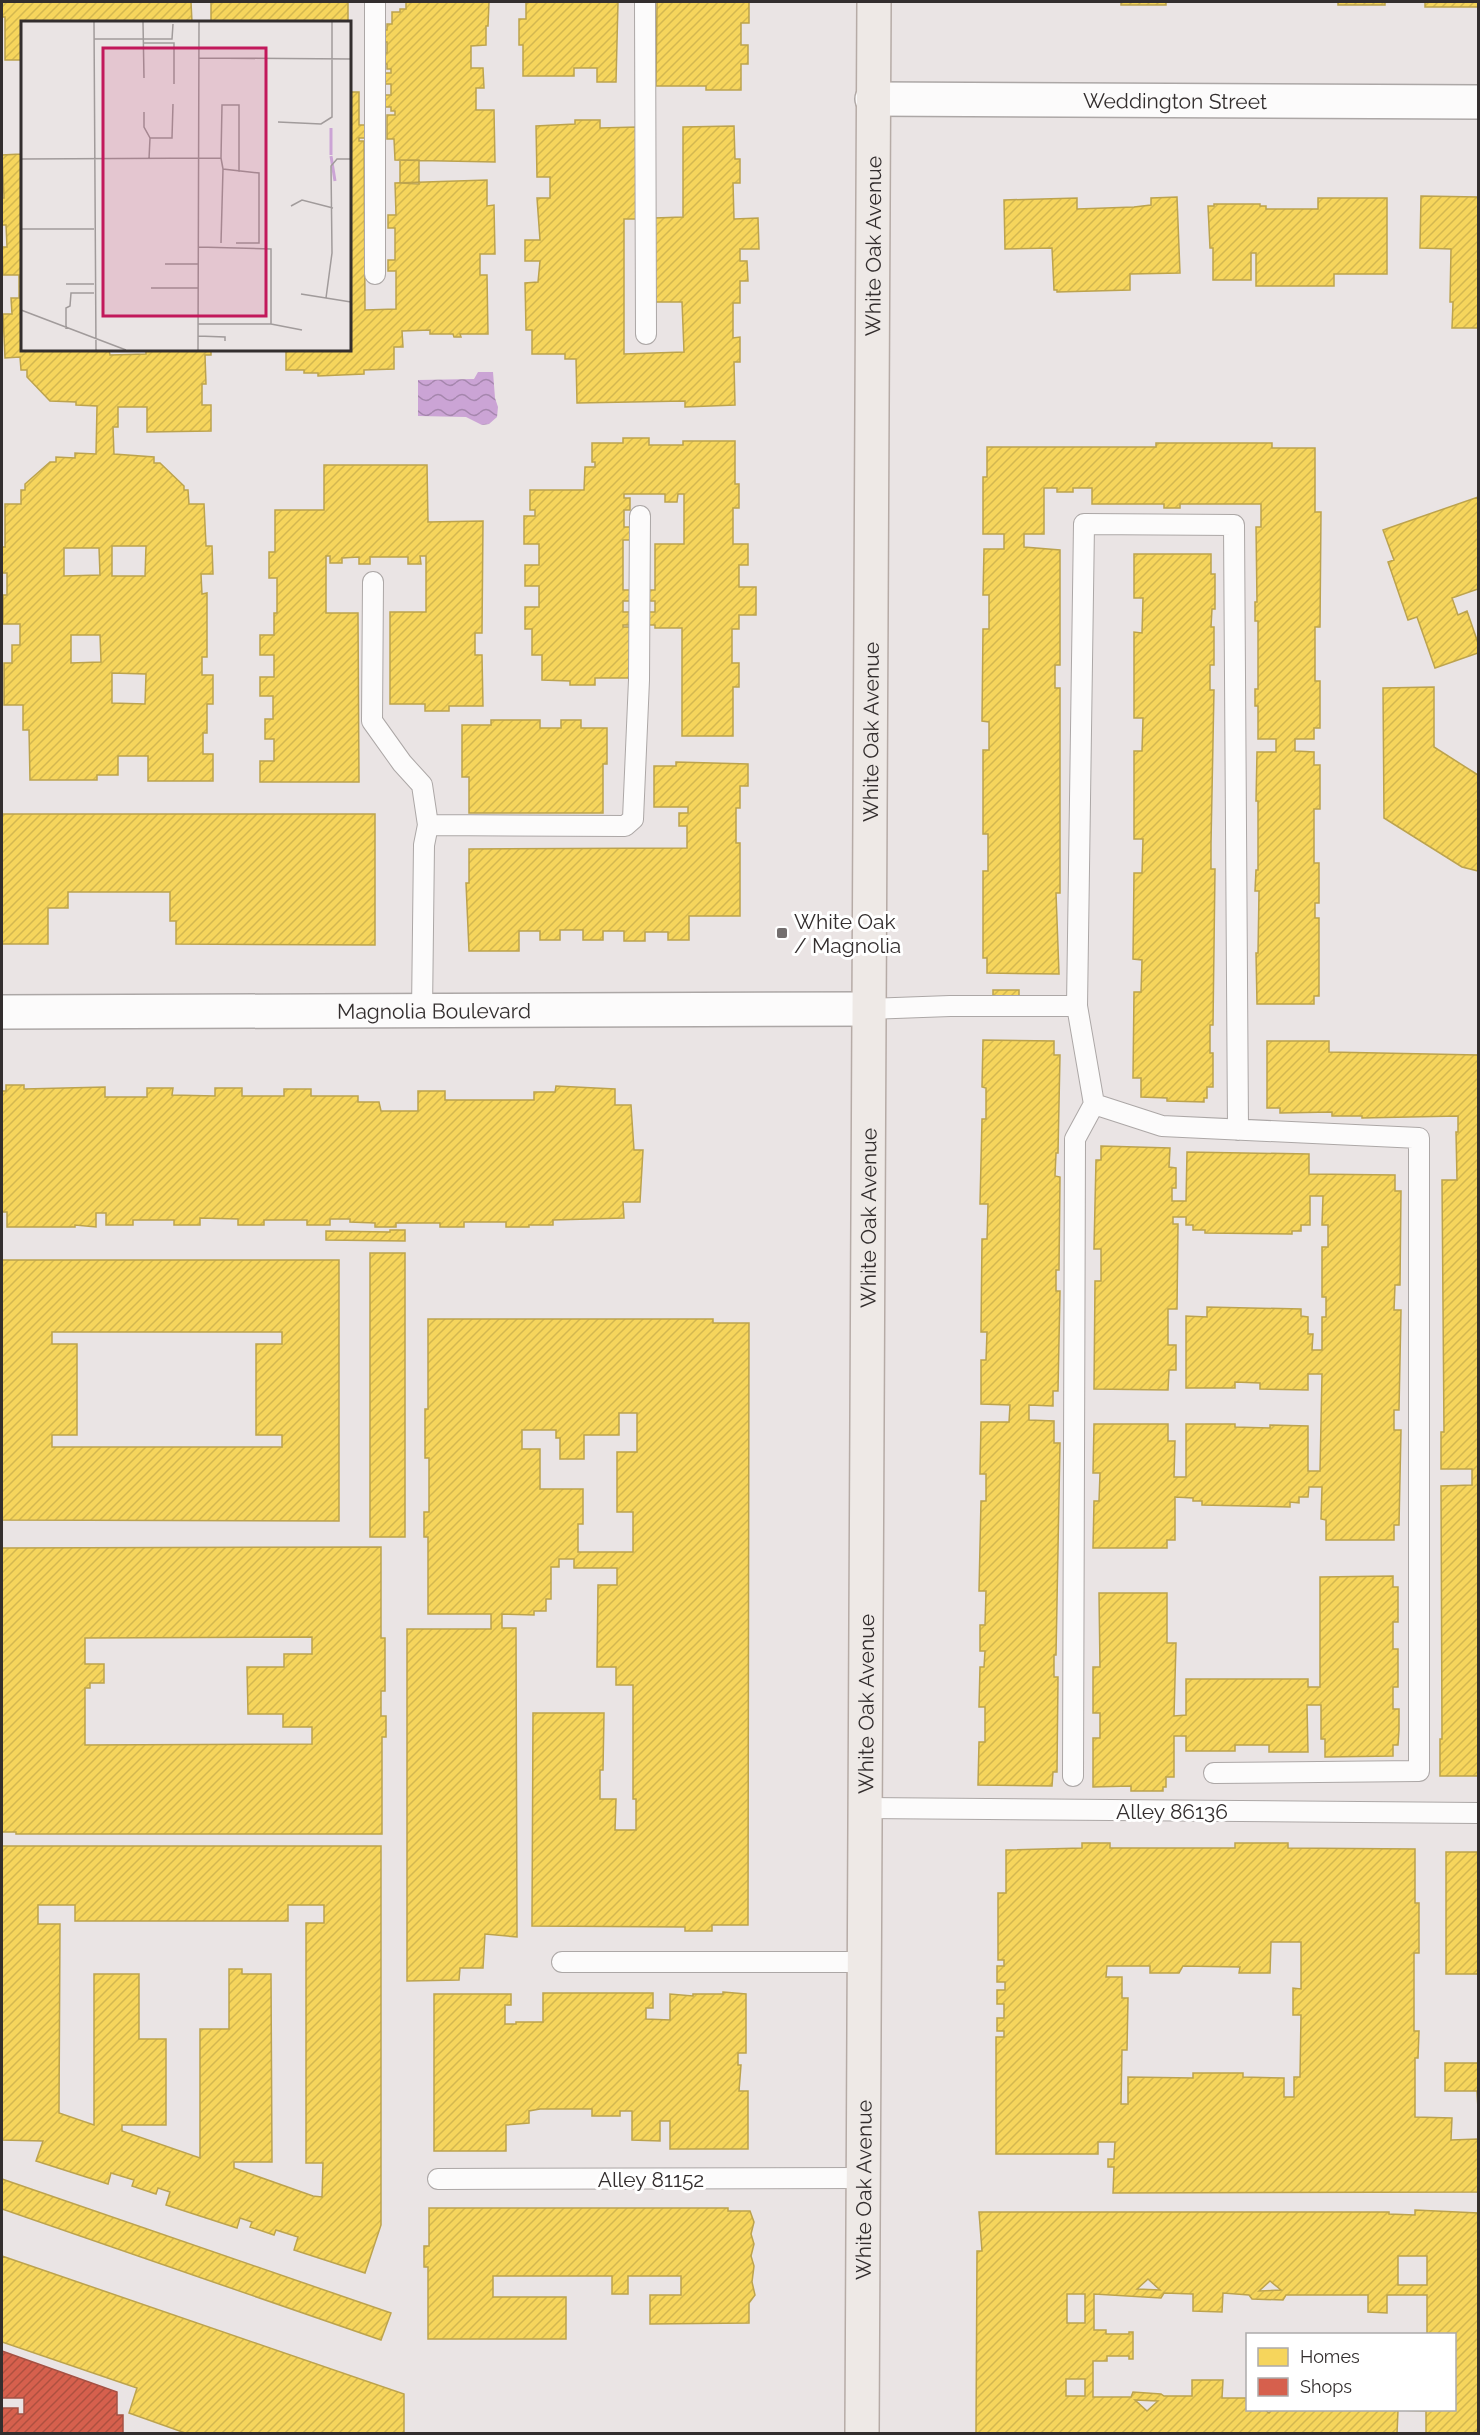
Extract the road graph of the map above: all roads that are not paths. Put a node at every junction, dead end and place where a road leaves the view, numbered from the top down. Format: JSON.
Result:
{"nodes":[{"id":1,"x":375,"y":2,"type":"edge"},
{"id":2,"x":645,"y":2,"type":"edge"},
{"id":3,"x":874,"y":2,"type":"edge"},
{"id":4,"x":872,"y":99,"type":"junction"},
{"id":5,"x":1479,"y":102,"type":"edge"},
{"id":6,"x":375,"y":274,"type":"dead end"},
{"id":7,"x":646,"y":334,"type":"dead end"},
{"id":8,"x":640,"y":516,"type":"dead end"},
{"id":9,"x":373,"y":582,"type":"dead end"},
{"id":10,"x":428,"y":825,"type":"junction"},
{"id":11,"x":1077,"y":1005,"type":"junction"},
{"id":12,"x":868,"y":1010,"type":"junction"},
{"id":13,"x":422,"y":1011,"type":"junction"},
{"id":14,"x":2,"y":1012,"type":"edge"},
{"id":15,"x":1094,"y":1104,"type":"junction"},
{"id":16,"x":1238,"y":1130,"type":"junction"},
{"id":17,"x":1214,"y":1773,"type":"dead end"},
{"id":18,"x":1073,"y":1776,"type":"dead end"},
{"id":19,"x":865,"y":1808,"type":"junction"},
{"id":20,"x":1479,"y":1813,"type":"edge"},
{"id":21,"x":562,"y":1962,"type":"dead end"},
{"id":22,"x":864,"y":1962,"type":"junction"},
{"id":23,"x":864,"y":2178,"type":"junction"},
{"id":24,"x":438,"y":2179,"type":"dead end"},
{"id":25,"x":862,"y":2433,"type":"edge"}],
"edges":[{"from":1,"to":6,"type":"lane"},
{"from":2,"to":7,"type":"lane"},
{"from":3,"to":4,"type":"main road","name":"White Oak Avenue"},
{"from":4,"to":5,"type":"street","name":"Weddington Street"},
{"from":4,"to":12,"type":"main road","name":"White Oak Avenue"},
{"from":8,"to":10,"type":"lane"},
{"from":9,"to":10,"type":"lane"},
{"from":10,"to":13,"type":"lane"},
{"from":11,"to":12,"type":"lane"},
{"from":11,"to":15,"type":"lane"},
{"from":11,"to":16,"type":"lane"},
{"from":12,"to":13,"type":"street","name":"Magnolia Boulevard"},
{"from":12,"to":19,"type":"main road","name":"White Oak Avenue"},
{"from":13,"to":14,"type":"street","name":"Magnolia Boulevard"},
{"from":15,"to":16,"type":"lane"},
{"from":15,"to":18,"type":"lane"},
{"from":16,"to":17,"type":"lane"},
{"from":19,"to":20,"type":"lane","name":"Alley 86136"},
{"from":19,"to":22,"type":"main road","name":"White Oak Avenue"},
{"from":21,"to":22,"type":"lane"},
{"from":22,"to":23,"type":"main road","name":"White Oak Avenue"},
{"from":23,"to":24,"type":"lane","name":"Alley 81152"},
{"from":23,"to":25,"type":"main road","name":"White Oak Avenue"}]}
